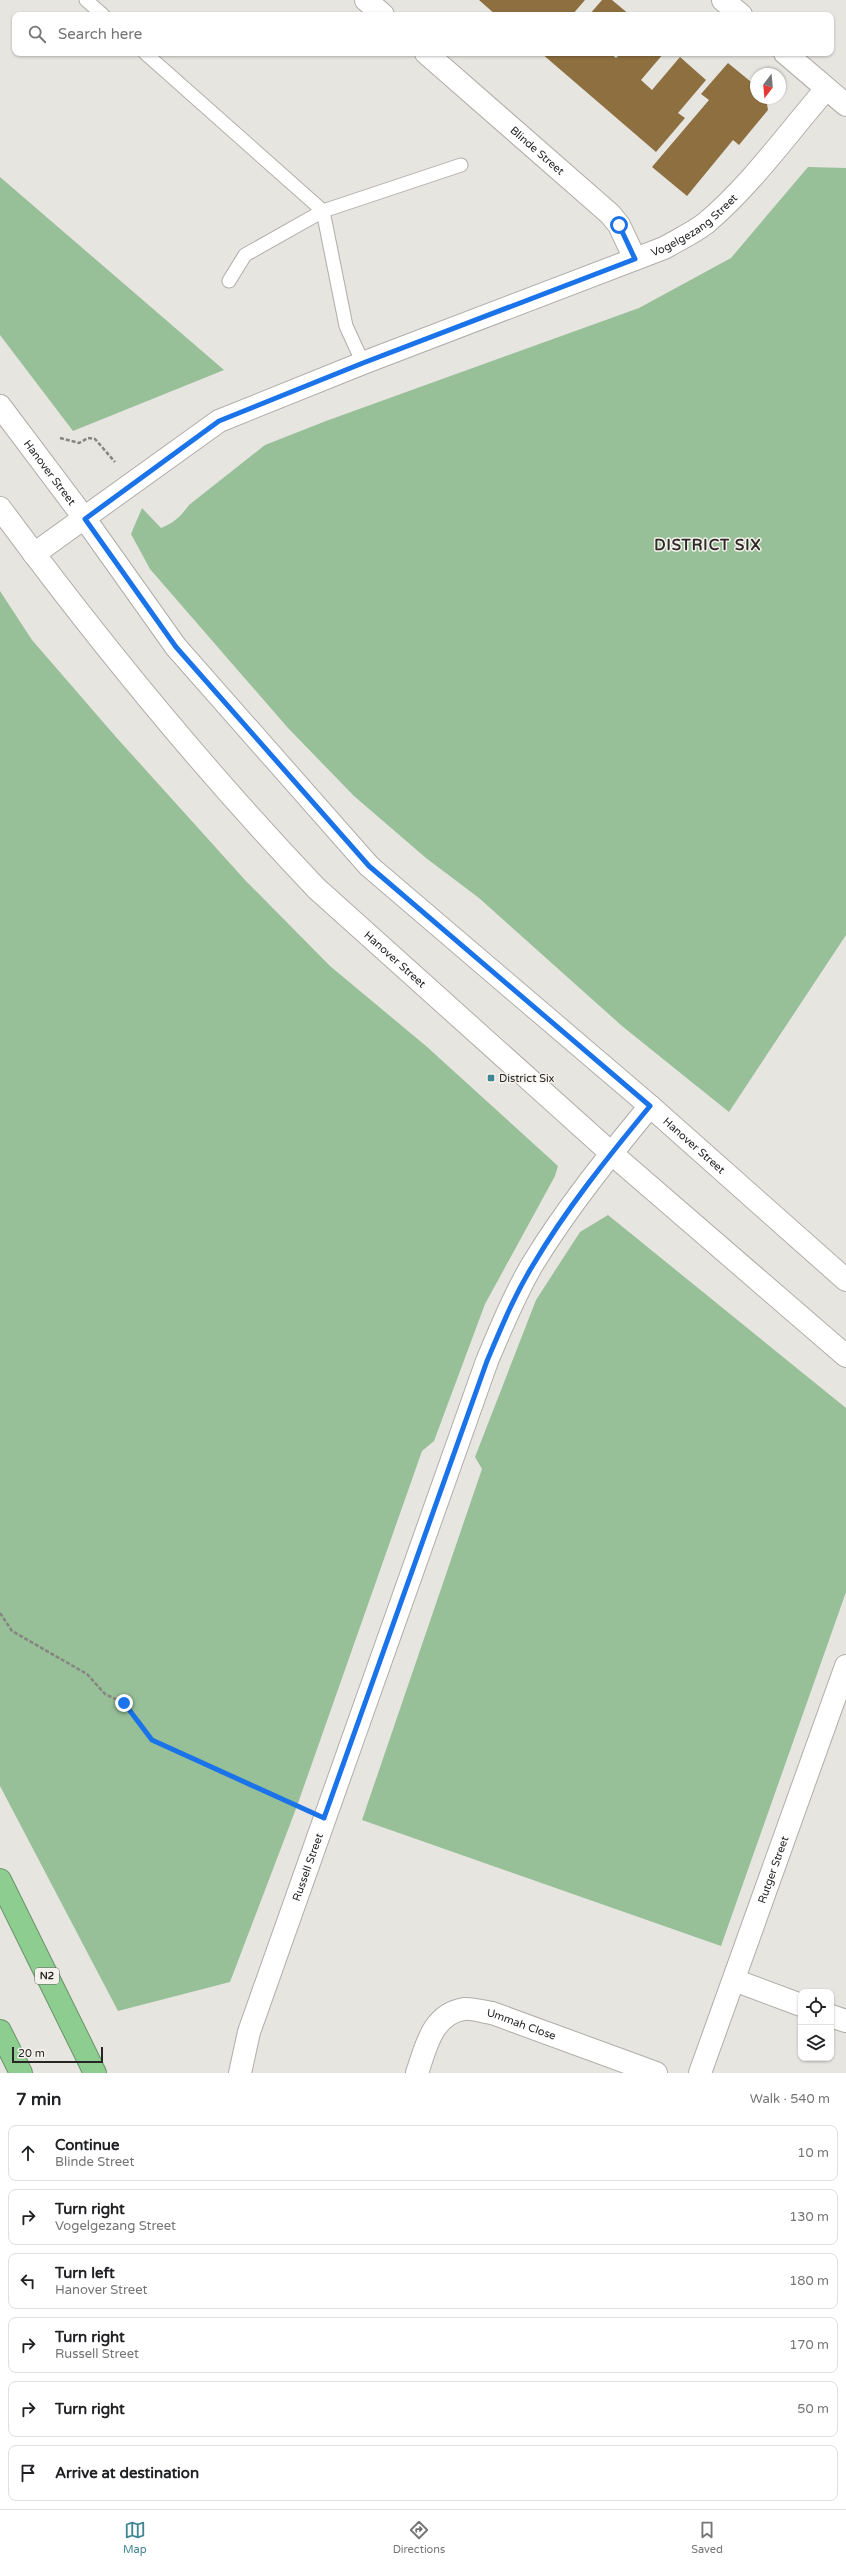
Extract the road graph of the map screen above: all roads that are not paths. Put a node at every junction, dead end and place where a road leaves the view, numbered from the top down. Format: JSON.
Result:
{"nodes":[{"id":1,"x":86,"y":0,"type":"edge"},
{"id":2,"x":366,"y":0,"type":"edge"},
{"id":3,"x":723,"y":0,"type":"edge"},
{"id":4,"x":100,"y":12,"type":"edge"},
{"id":5,"x":380,"y":12,"type":"edge"},
{"id":6,"x":737,"y":12,"type":"edge"},
{"id":7,"x":148,"y":56,"type":"edge"},
{"id":8,"x":429,"y":56,"type":"edge"},
{"id":9,"x":789,"y":56,"type":"edge"},
{"id":10,"x":826,"y":88,"type":"junction"},
{"id":11,"x":846,"y":104,"type":"edge"},
{"id":12,"x":461,"y":165,"type":"dead end"},
{"id":13,"x":323,"y":212,"type":"junction"},
{"id":14,"x":635,"y":259,"type":"junction"},
{"id":15,"x":229,"y":281,"type":"dead end"},
{"id":16,"x":363,"y":363,"type":"junction"},
{"id":17,"x":0,"y":406,"type":"edge"},
{"id":18,"x":0,"y":508,"type":"edge"},
{"id":19,"x":85,"y":519,"type":"junction"},
{"id":20,"x":34,"y":554,"type":"junction"},
{"id":21,"x":650,"y":1106,"type":"junction"},
{"id":22,"x":611,"y":1153,"type":"junction"},
{"id":23,"x":846,"y":1280,"type":"edge"},
{"id":24,"x":846,"y":1356,"type":"edge"},
{"id":25,"x":846,"y":1666,"type":"edge"},
{"id":26,"x":0,"y":1880,"type":"edge"},
{"id":27,"x":734,"y":1980,"type":"junction"},
{"id":28,"x":798,"y":2004,"type":"edge"},
{"id":29,"x":834,"y":2017,"type":"edge"},
{"id":30,"x":846,"y":2021,"type":"edge"},
{"id":31,"x":0,"y":2031,"type":"edge"},
{"id":32,"x":21,"y":2073,"type":"edge"},
{"id":33,"x":95,"y":2073,"type":"edge"},
{"id":34,"x":240,"y":2073,"type":"edge"},
{"id":35,"x":417,"y":2073,"type":"edge"},
{"id":36,"x":656,"y":2073,"type":"edge"},
{"id":37,"x":700,"y":2073,"type":"edge"}],
"edges":[{"from":1,"to":4,"type":"lane"},
{"from":2,"to":5,"type":"street"},
{"from":3,"to":6,"type":"street"},
{"from":7,"to":13,"type":"lane"},
{"from":8,"to":14,"type":"street","name":"Blinde Street"},
{"from":9,"to":10,"type":"street"},
{"from":10,"to":11,"type":"street"},
{"from":10,"to":14,"type":"street","name":"Vogelgezang Street"},
{"from":12,"to":13,"type":"lane"},
{"from":13,"to":15,"type":"lane"},
{"from":13,"to":16,"type":"lane"},
{"from":14,"to":16,"type":"street","name":"Vogelgezang Street"},
{"from":16,"to":19,"type":"street","name":"Vogelgezang Street"},
{"from":17,"to":19,"type":"street","name":"Hanover Street"},
{"from":18,"to":20,"type":"street","name":"Hanover Street"},
{"from":19,"to":20,"type":"street","name":"Vogelgezang Street"},
{"from":19,"to":21,"type":"street","name":"Hanover Street"},
{"from":20,"to":22,"type":"street","name":"Hanover Street"},
{"from":21,"to":22,"type":"street","name":"Russell Street"},
{"from":21,"to":23,"type":"street","name":"Hanover Street"},
{"from":22,"to":24,"type":"street","name":"Hanover Street"},
{"from":22,"to":34,"type":"street","name":"Russell Street"},
{"from":25,"to":27,"type":"street","name":"Rutger Street"},
{"from":26,"to":33,"type":"highway","number":"N2"},
{"from":27,"to":28,"type":"street"},
{"from":27,"to":37,"type":"street","name":"Rutger Street"},
{"from":29,"to":30,"type":"street"},
{"from":31,"to":32,"type":"highway"},
{"from":35,"to":36,"type":"street","name":"Ummah Close"}]}
